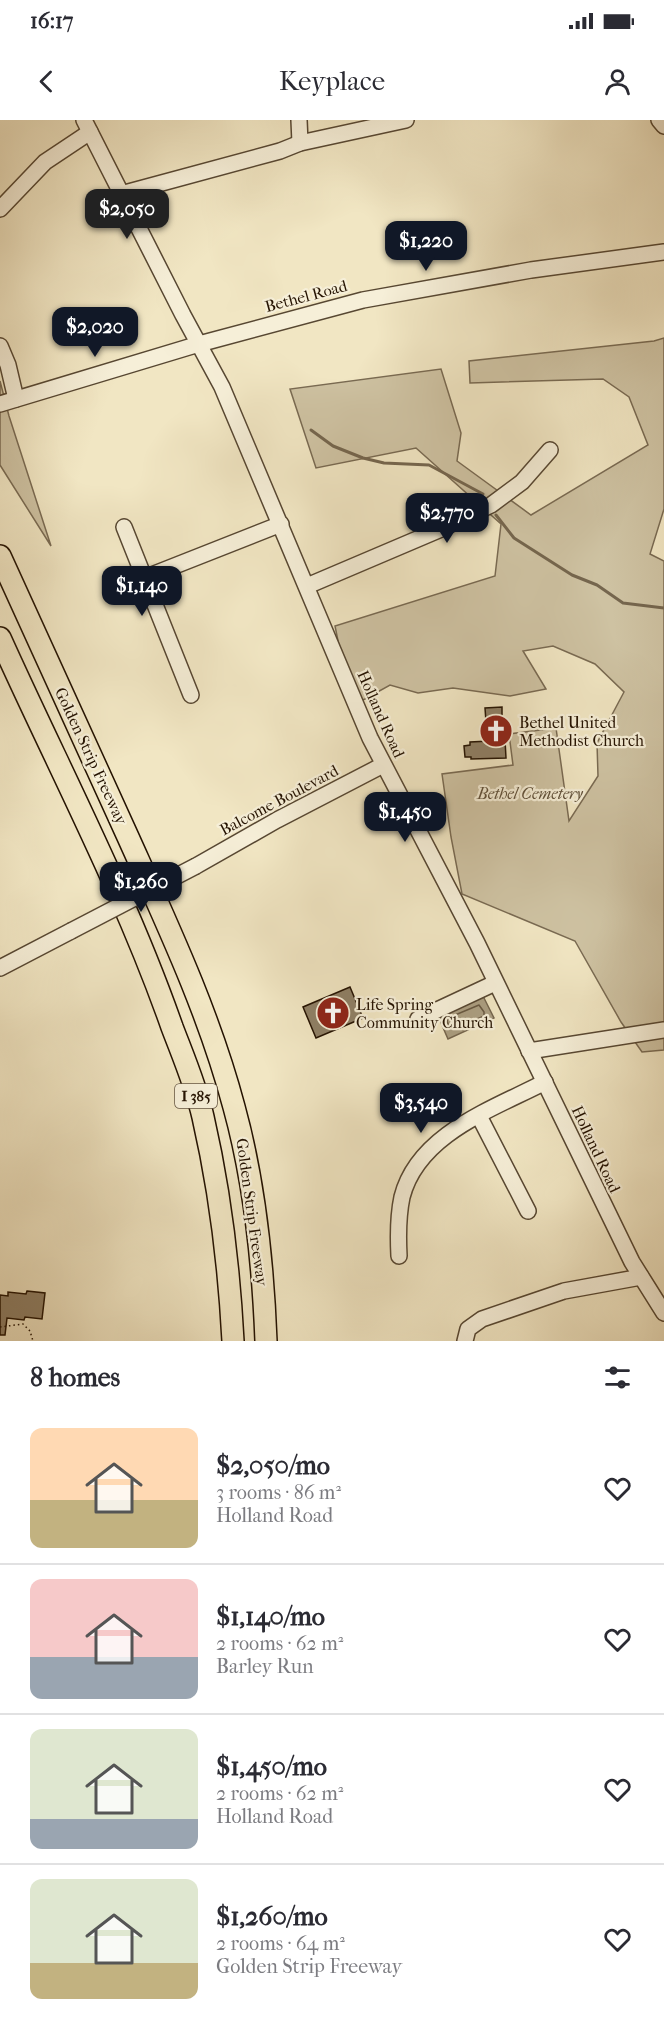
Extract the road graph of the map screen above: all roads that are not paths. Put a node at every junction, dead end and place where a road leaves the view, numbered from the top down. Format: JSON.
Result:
{"nodes":[{"id":1,"x":299,"y":120,"type":"edge"},
{"id":2,"x":406,"y":120,"type":"edge"},
{"id":3,"x":659,"y":120,"type":"edge"},
{"id":4,"x":87,"y":126,"type":"edge"},
{"id":5,"x":664,"y":126,"type":"edge"},
{"id":6,"x":300,"y":144,"type":"junction"},
{"id":7,"x":121,"y":194,"type":"junction"},
{"id":8,"x":0,"y":209,"type":"edge"},
{"id":9,"x":664,"y":252,"type":"edge"},
{"id":10,"x":199,"y":344,"type":"junction"},
{"id":11,"x":0,"y":346,"type":"edge"},
{"id":12,"x":16,"y":399,"type":"junction"},
{"id":13,"x":0,"y":404,"type":"edge"},
{"id":14,"x":550,"y":450,"type":"dead end"},
{"id":15,"x":281,"y":524,"type":"junction"},
{"id":16,"x":124,"y":527,"type":"dead end"},
{"id":17,"x":0,"y":556,"type":"edge"},
{"id":18,"x":144,"y":578,"type":"junction"},
{"id":19,"x":307,"y":586,"type":"junction"},
{"id":20,"x":0,"y":638,"type":"edge"},
{"id":21,"x":191,"y":694,"type":"dead end"},
{"id":22,"x":383,"y":765,"type":"junction"},
{"id":23,"x":0,"y":968,"type":"edge"},
{"id":24,"x":495,"y":984,"type":"junction"},
{"id":25,"x":418,"y":1019,"type":"dead end"},
{"id":26,"x":664,"y":1030,"type":"edge"},
{"id":27,"x":529,"y":1051,"type":"junction"},
{"id":28,"x":545,"y":1082,"type":"junction"},
{"id":29,"x":479,"y":1116,"type":"junction"},
{"id":30,"x":528,"y":1212,"type":"dead end"},
{"id":31,"x":399,"y":1256,"type":"dead end"},
{"id":32,"x":641,"y":1277,"type":"junction"},
{"id":33,"x":664,"y":1313,"type":"edge"},
{"id":34,"x":233,"y":1341,"type":"edge"},
{"id":35,"x":266,"y":1341,"type":"edge"},
{"id":36,"x":465,"y":1341,"type":"edge"}],
"edges":[{"from":1,"to":6,"type":"street"},
{"from":2,"to":6,"type":"street"},
{"from":3,"to":5,"type":"street"},
{"from":4,"to":7,"type":"street","name":"Holland Road"},
{"from":4,"to":8,"type":"street"},
{"from":6,"to":7,"type":"street"},
{"from":7,"to":10,"type":"street","name":"Holland Road"},
{"from":9,"to":10,"type":"street","name":"Bethel Road"},
{"from":10,"to":12,"type":"street","name":"Bethel Road"},
{"from":10,"to":15,"type":"street","name":"Holland Road"},
{"from":11,"to":12,"type":"street"},
{"from":12,"to":13,"type":"street","name":"Bethel Road"},
{"from":14,"to":19,"type":"street"},
{"from":15,"to":18,"type":"street"},
{"from":15,"to":19,"type":"street","name":"Holland Road"},
{"from":16,"to":18,"type":"street"},
{"from":17,"to":35,"type":"highway","name":"Golden Strip Freeway","number":"I 385"},
{"from":18,"to":21,"type":"street"},
{"from":19,"to":22,"type":"street","name":"Holland Road"},
{"from":20,"to":34,"type":"highway","name":"Golden Strip Freeway","number":"I 385"},
{"from":22,"to":23,"type":"street","name":"Balcome Boulevard","bridge":true},
{"from":22,"to":24,"type":"street","name":"Holland Road"},
{"from":24,"to":25,"type":"street"},
{"from":24,"to":27,"type":"street","name":"Holland Road"},
{"from":26,"to":27,"type":"street"},
{"from":27,"to":28,"type":"street","name":"Holland Road"},
{"from":28,"to":29,"type":"street"},
{"from":28,"to":32,"type":"street","name":"Holland Road"},
{"from":29,"to":30,"type":"street"},
{"from":29,"to":31,"type":"street"},
{"from":32,"to":33,"type":"street","name":"Holland Road"},
{"from":32,"to":36,"type":"street"}]}
